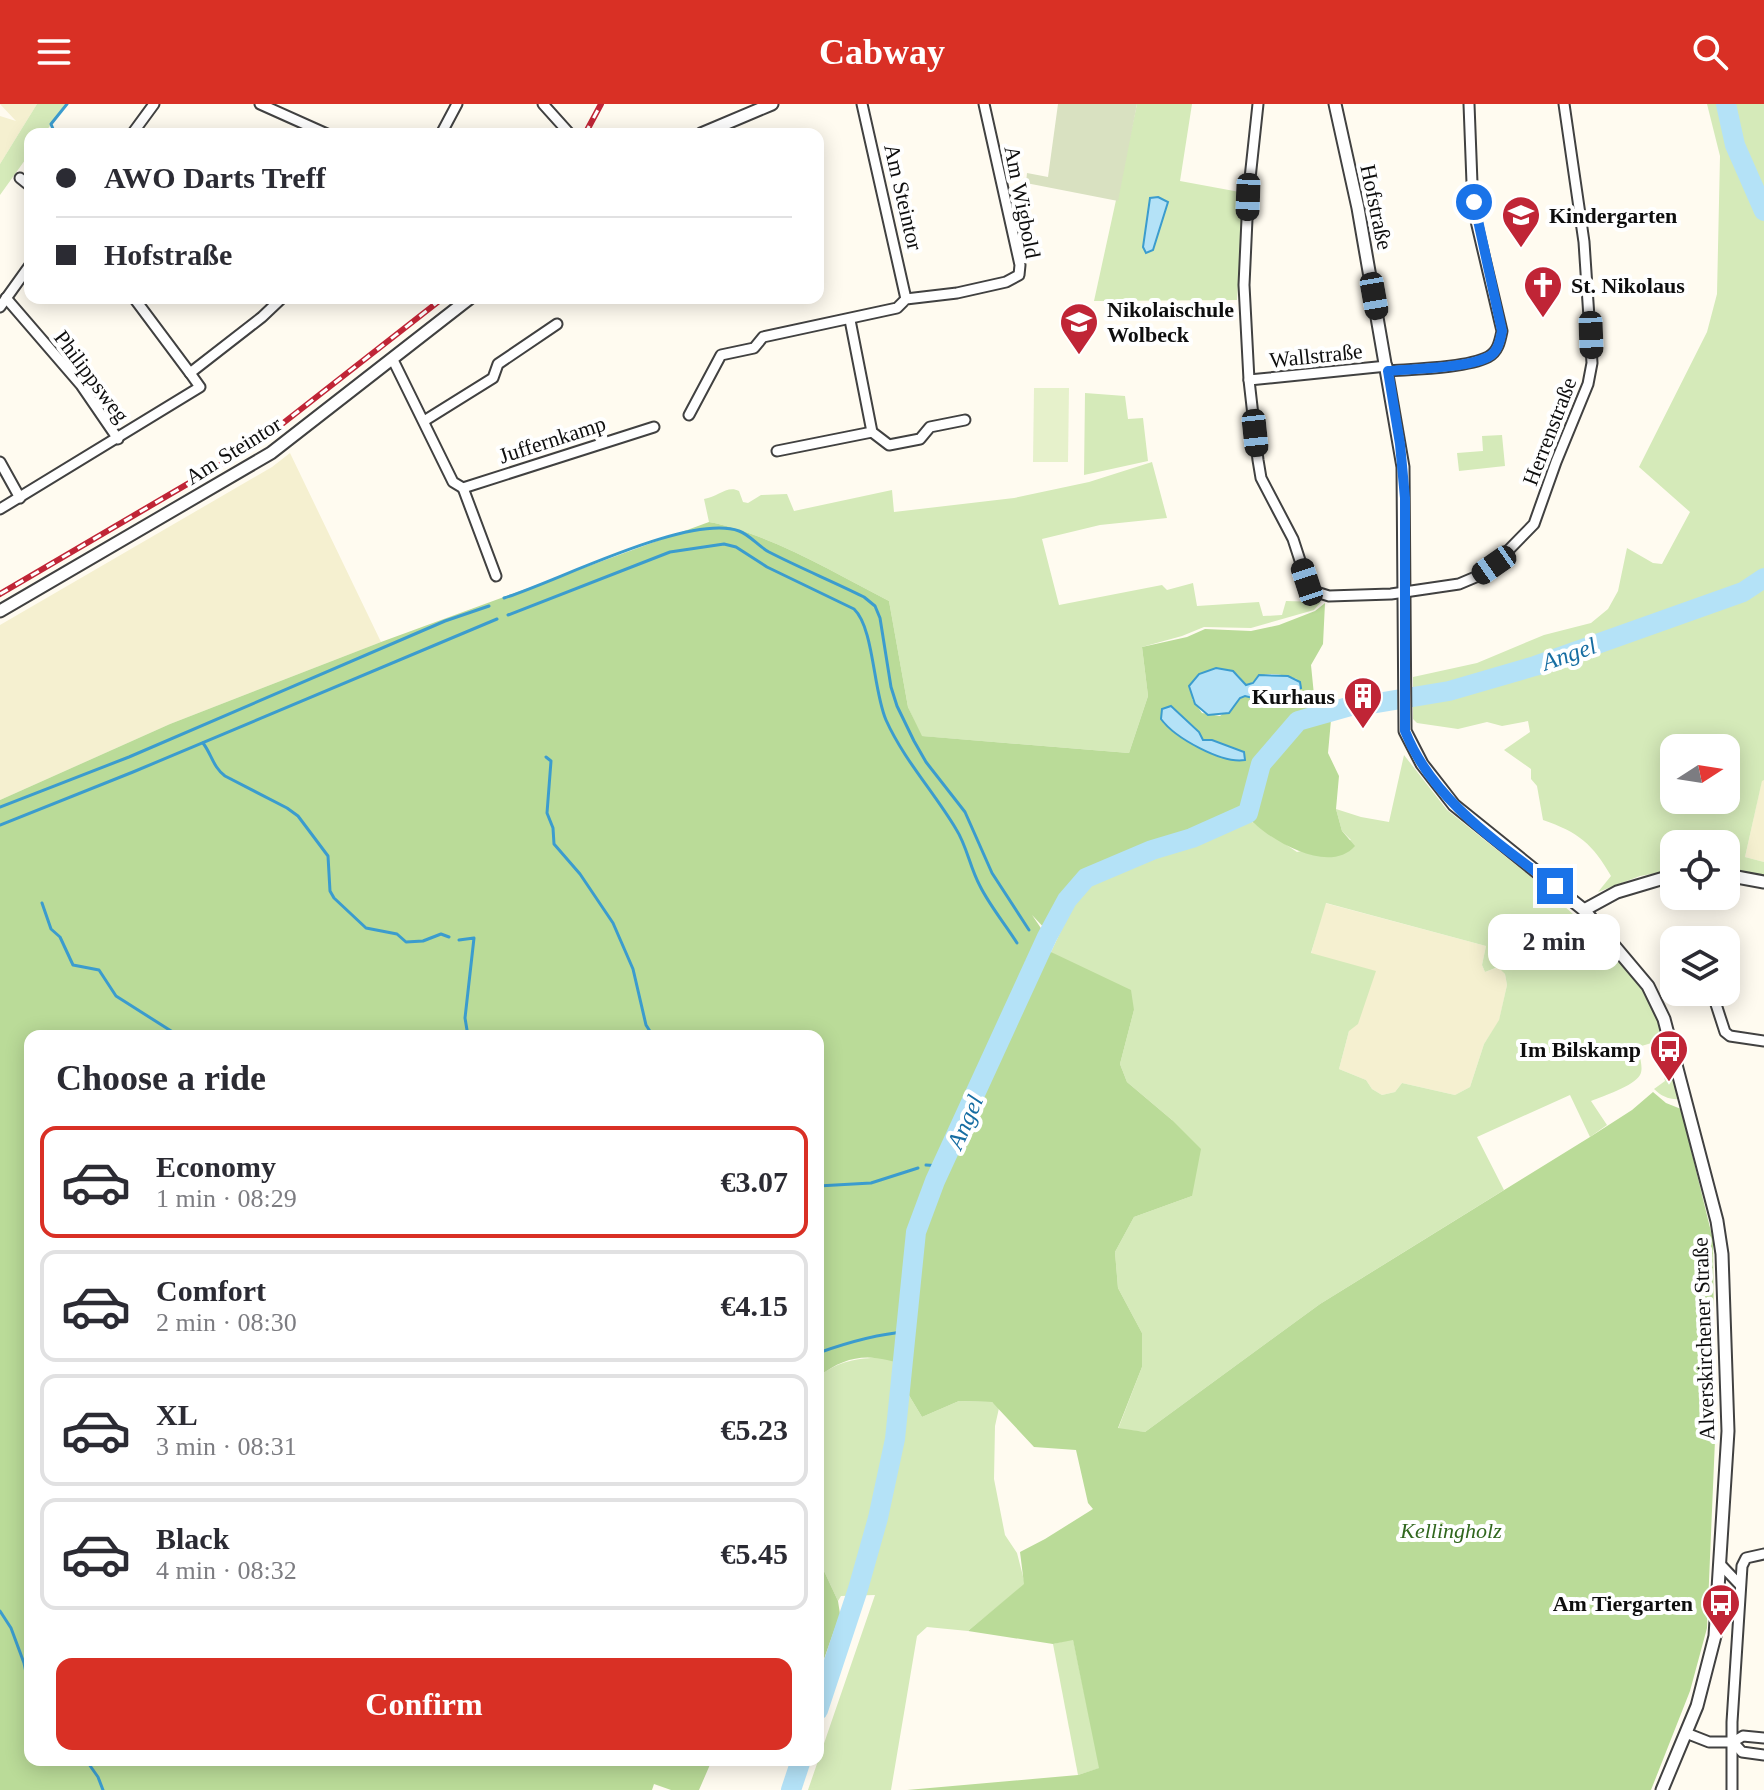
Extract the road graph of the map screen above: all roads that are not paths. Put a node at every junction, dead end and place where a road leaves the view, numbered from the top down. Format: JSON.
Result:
{"nodes":[{"id":1,"x":154,"y":104,"type":"edge"},
{"id":2,"x":260,"y":104,"type":"edge"},
{"id":3,"x":457,"y":104,"type":"edge"},
{"id":4,"x":543,"y":104,"type":"edge"},
{"id":5,"x":772,"y":104,"type":"edge"},
{"id":6,"x":862,"y":104,"type":"edge"},
{"id":7,"x":984,"y":104,"type":"edge"},
{"id":8,"x":1258,"y":104,"type":"edge"},
{"id":9,"x":1335,"y":104,"type":"edge"},
{"id":10,"x":1469,"y":104,"type":"edge"},
{"id":11,"x":1564,"y":104,"type":"edge"},
{"id":12,"x":136,"y":128,"type":"edge"},
{"id":13,"x":314,"y":128,"type":"edge"},
{"id":14,"x":444,"y":128,"type":"edge"},
{"id":15,"x":565,"y":128,"type":"edge"},
{"id":16,"x":715,"y":128,"type":"edge"},
{"id":17,"x":20,"y":178,"type":"dead end"},
{"id":18,"x":24,"y":181,"type":"edge"},
{"id":19,"x":24,"y":273,"type":"edge"},
{"id":20,"x":906,"y":299,"type":"junction"},
{"id":21,"x":3,"y":302,"type":"edge"},
{"id":22,"x":138,"y":304,"type":"edge"},
{"id":23,"x":276,"y":304,"type":"edge"},
{"id":24,"x":463,"y":304,"type":"edge"},
{"id":25,"x":850,"y":320,"type":"junction"},
{"id":26,"x":557,"y":324,"type":"dead end"},
{"id":27,"x":393,"y":360,"type":"junction"},
{"id":28,"x":1387,"y":369,"type":"junction"},
{"id":29,"x":190,"y":373,"type":"junction"},
{"id":30,"x":1249,"y":380,"type":"junction"},
{"id":31,"x":689,"y":415,"type":"dead end"},
{"id":32,"x":965,"y":420,"type":"dead end"},
{"id":33,"x":424,"y":421,"type":"junction"},
{"id":34,"x":654,"y":427,"type":"dead end"},
{"id":35,"x":872,"y":432,"type":"junction"},
{"id":36,"x":118,"y":439,"type":"junction"},
{"id":37,"x":777,"y":451,"type":"dead end"},
{"id":38,"x":0,"y":462,"type":"edge"},
{"id":39,"x":463,"y":488,"type":"junction"},
{"id":40,"x":20,"y":498,"type":"junction"},
{"id":41,"x":0,"y":509,"type":"edge"},
{"id":42,"x":496,"y":576,"type":"dead end"},
{"id":43,"x":1405,"y":592,"type":"junction"},
{"id":44,"x":0,"y":611,"type":"edge"},
{"id":45,"x":1740,"y":878,"type":"edge"},
{"id":46,"x":1660,"y":879,"type":"edge"},
{"id":47,"x":1764,"y":882,"type":"edge"},
{"id":48,"x":1584,"y":910,"type":"junction"},
{"id":49,"x":1717,"y":1006,"type":"edge"},
{"id":50,"x":1764,"y":1041,"type":"edge"},
{"id":51,"x":1764,"y":1554,"type":"edge"},
{"id":52,"x":1721,"y":1565,"type":"junction"},
{"id":53,"x":1740,"y":1585,"type":"junction"},
{"id":54,"x":1686,"y":1733,"type":"junction"},
{"id":55,"x":1764,"y":1738,"type":"edge"},
{"id":56,"x":1733,"y":1742,"type":"junction"},
{"id":57,"x":1764,"y":1755,"type":"edge"},
{"id":58,"x":1662,"y":1790,"type":"edge"},
{"id":59,"x":1732,"y":1790,"type":"edge"}],
"edges":[{"from":1,"to":12,"type":"street"},
{"from":2,"to":13,"type":"street"},
{"from":3,"to":14,"type":"street"},
{"from":4,"to":15,"type":"street"},
{"from":5,"to":16,"type":"street"},
{"from":6,"to":20,"type":"street","name":"Am Steintor"},
{"from":7,"to":20,"type":"street","name":"Am Wigbold"},
{"from":8,"to":30,"type":"street"},
{"from":9,"to":28,"type":"street","name":"Hofstraße"},
{"from":10,"to":28,"type":"street","name":"Wallstraße"},
{"from":11,"to":43,"type":"street","name":"Herrenstraße"},
{"from":17,"to":18,"type":"street"},
{"from":19,"to":21,"type":"street"},
{"from":20,"to":25,"type":"street","name":"Am Wigbold"},
{"from":21,"to":36,"type":"street","name":"Philippsweg"},
{"from":22,"to":29,"type":"street"},
{"from":23,"to":29,"type":"street"},
{"from":24,"to":27,"type":"street","name":"Am Steintor"},
{"from":25,"to":31,"type":"street","name":"Am Wigbold"},
{"from":25,"to":35,"type":"street"},
{"from":26,"to":33,"type":"street"},
{"from":27,"to":33,"type":"street"},
{"from":27,"to":44,"type":"street","name":"Am Steintor"},
{"from":28,"to":30,"type":"street","name":"Wallstraße"},
{"from":28,"to":43,"type":"street","name":"Hofstraße"},
{"from":29,"to":36,"type":"street"},
{"from":30,"to":43,"type":"street","name":"Herrenstraße"},
{"from":32,"to":35,"type":"street"},
{"from":33,"to":39,"type":"street"},
{"from":34,"to":39,"type":"street","name":"Juffernkamp"},
{"from":35,"to":37,"type":"street"},
{"from":36,"to":40,"type":"street"},
{"from":38,"to":40,"type":"street"},
{"from":39,"to":42,"type":"street"},
{"from":40,"to":41,"type":"street"},
{"from":43,"to":48,"type":"street","name":"Hofstraße"},
{"from":45,"to":47,"type":"street"},
{"from":46,"to":48,"type":"street"},
{"from":48,"to":52,"type":"street","name":"Alverskirchener Straße"},
{"from":49,"to":50,"type":"street"},
{"from":51,"to":53,"type":"street"},
{"from":52,"to":53,"type":"street"},
{"from":52,"to":54,"type":"street","name":"Alverskirchener Straße"},
{"from":53,"to":56,"type":"street"},
{"from":54,"to":56,"type":"street"},
{"from":54,"to":58,"type":"street","name":"Alverskirchener Straße"},
{"from":55,"to":56,"type":"street"},
{"from":56,"to":57,"type":"street"},
{"from":56,"to":59,"type":"street"}]}
